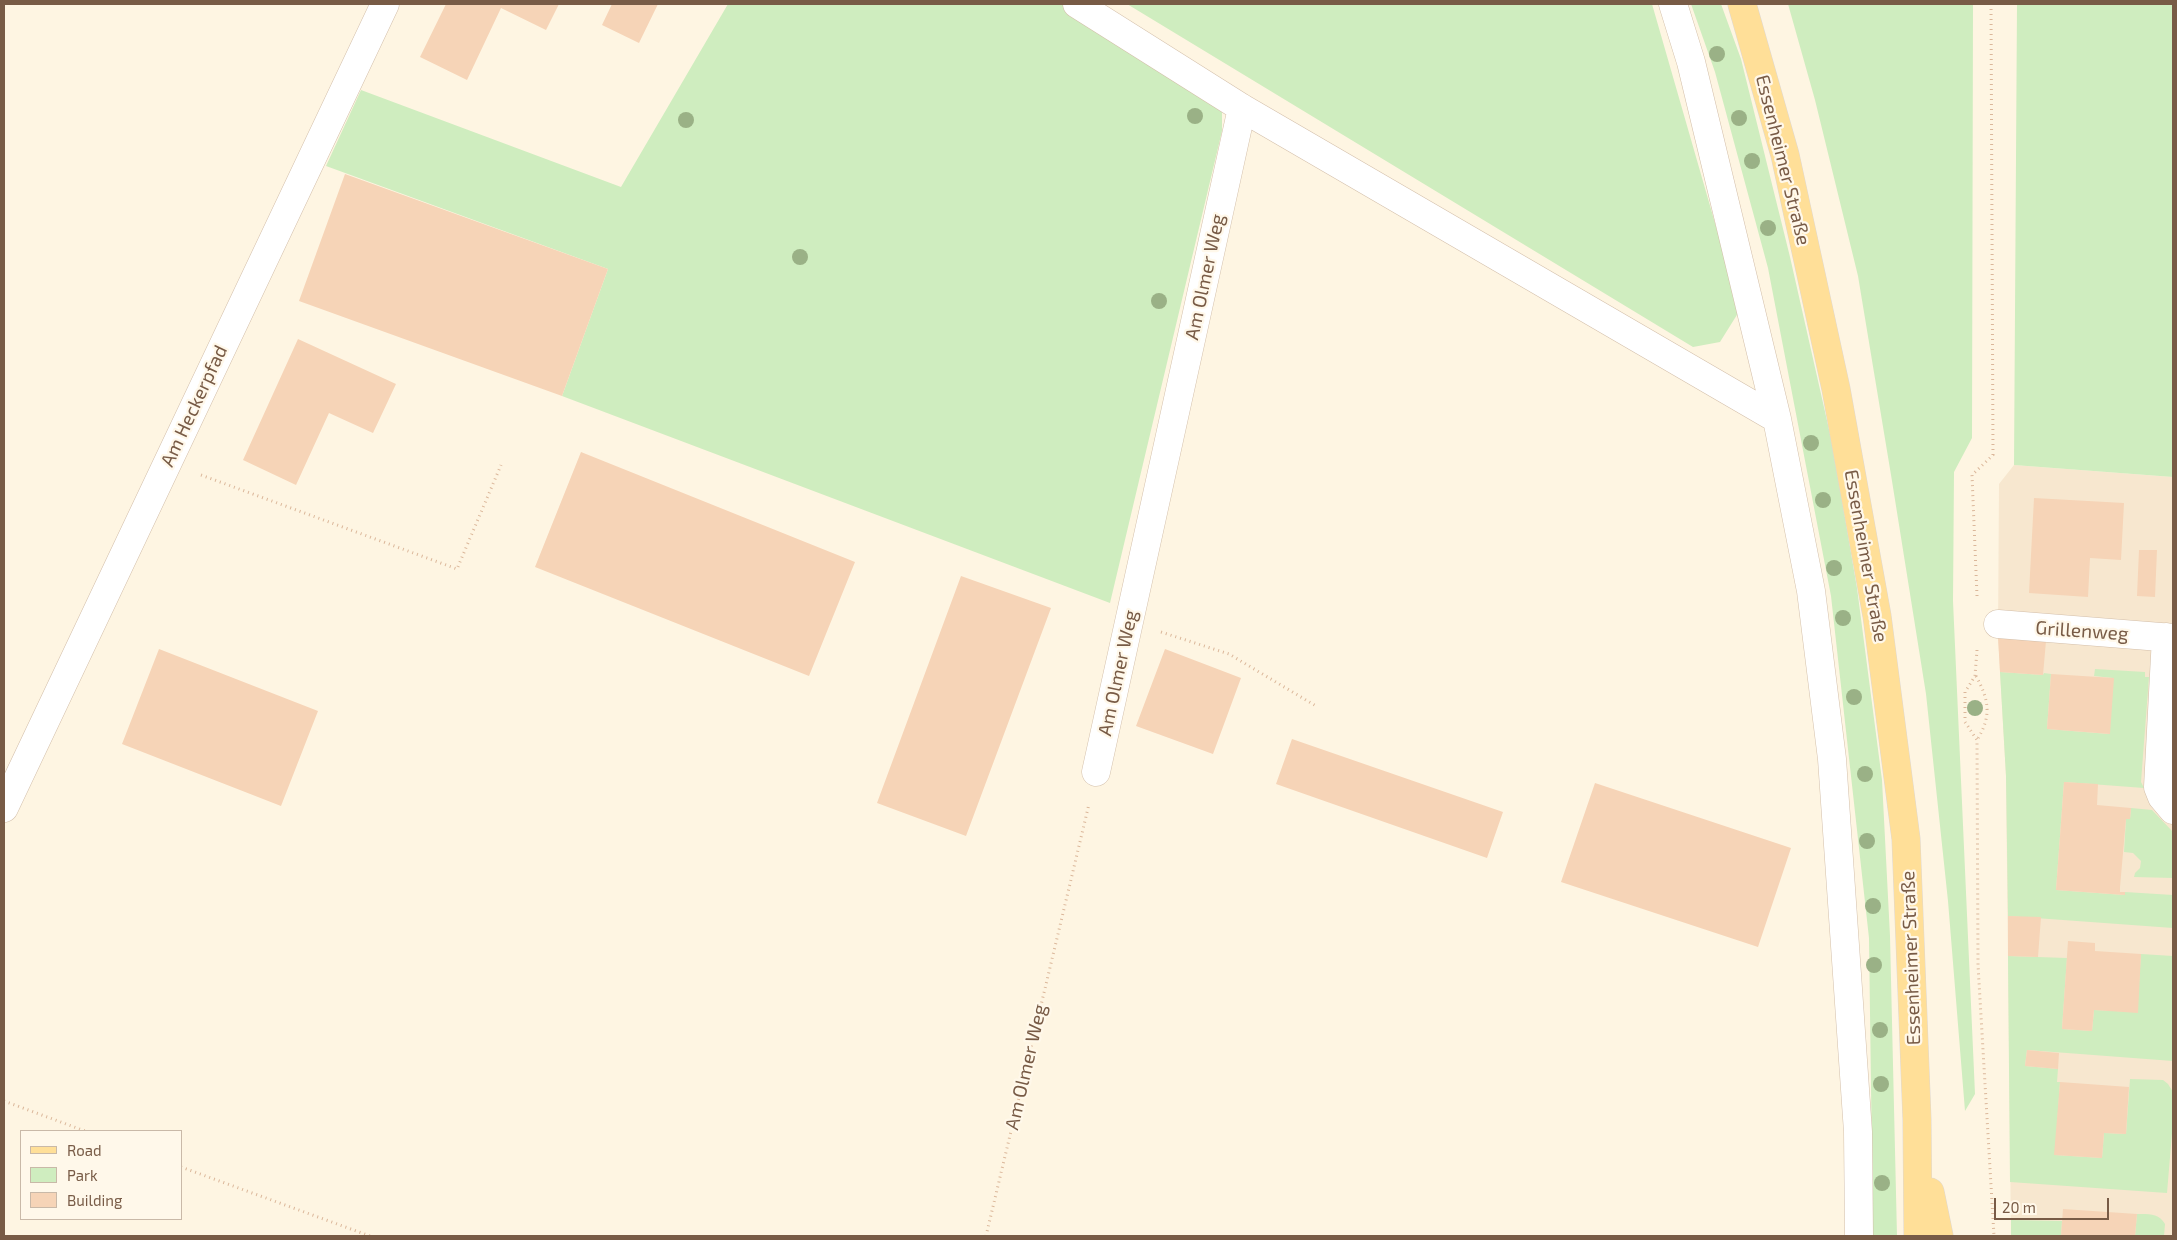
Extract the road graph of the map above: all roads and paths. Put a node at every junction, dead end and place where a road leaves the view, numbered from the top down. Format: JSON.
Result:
{"nodes":[{"id":1,"x":385,"y":4,"type":"edge"},
{"id":2,"x":1077,"y":4,"type":"edge"},
{"id":3,"x":1673,"y":4,"type":"edge"},
{"id":4,"x":1742,"y":4,"type":"edge"},
{"id":5,"x":1991,"y":4,"type":"edge"},
{"id":6,"x":1242,"y":108,"type":"junction"},
{"id":7,"x":1777,"y":418,"type":"junction"},
{"id":8,"x":167,"y":462,"type":"junction"},
{"id":9,"x":501,"y":465,"type":"dead end"},
{"id":10,"x":1977,"y":604,"type":"dead end"},
{"id":11,"x":1130,"y":622,"type":"junction"},
{"id":12,"x":1998,"y":624,"type":"dead end"},
{"id":13,"x":2170,"y":638,"type":"edge"},
{"id":14,"x":1316,"y":706,"type":"dead end"},
{"id":15,"x":1977,"y":740,"type":"junction"},
{"id":16,"x":1096,"y":772,"type":"joint"},
{"id":17,"x":4,"y":808,"type":"edge"},
{"id":18,"x":2173,"y":810,"type":"edge"},
{"id":19,"x":4,"y":1101,"type":"edge"},
{"id":20,"x":1916,"y":1120,"type":"junction"},
{"id":21,"x":82,"y":1130,"type":"edge"},
{"id":22,"x":182,"y":1167,"type":"edge"},
{"id":23,"x":370,"y":1236,"type":"edge"},
{"id":24,"x":986,"y":1236,"type":"edge"},
{"id":25,"x":1859,"y":1236,"type":"edge"},
{"id":26,"x":1918,"y":1236,"type":"edge"},
{"id":27,"x":1938,"y":1236,"type":"edge"},
{"id":28,"x":1994,"y":1236,"type":"edge"}],
"edges":[{"from":1,"to":8,"type":"street","name":"Am Heckerpfad"},
{"from":2,"to":6,"type":"street"},
{"from":3,"to":7,"type":"street"},
{"from":4,"to":20,"type":"main road","name":"Essenheimer Straße"},
{"from":5,"to":10,"type":"path"},
{"from":6,"to":7,"type":"street"},
{"from":6,"to":11,"type":"street","name":"Am Olmer Weg"},
{"from":7,"to":25,"type":"street"},
{"from":8,"to":9,"type":"path"},
{"from":8,"to":17,"type":"street","name":"Am Heckerpfad"},
{"from":11,"to":14,"type":"path"},
{"from":11,"to":16,"type":"street","name":"Am Olmer Weg"},
{"from":12,"to":13,"type":"street","name":"Grillenweg"},
{"from":13,"to":18,"type":"street","name":"Grillenweg"},
{"from":15,"to":15,"type":"path"},
{"from":15,"to":28,"type":"path"},
{"from":16,"to":24,"type":"path","name":"Am Olmer Weg"},
{"from":19,"to":21,"type":"path"},
{"from":20,"to":26,"type":"main road","name":"Essenheimer Straße"},
{"from":20,"to":27,"type":"main road","name":"Essenheimer Straße"},
{"from":22,"to":23,"type":"path"}]}
